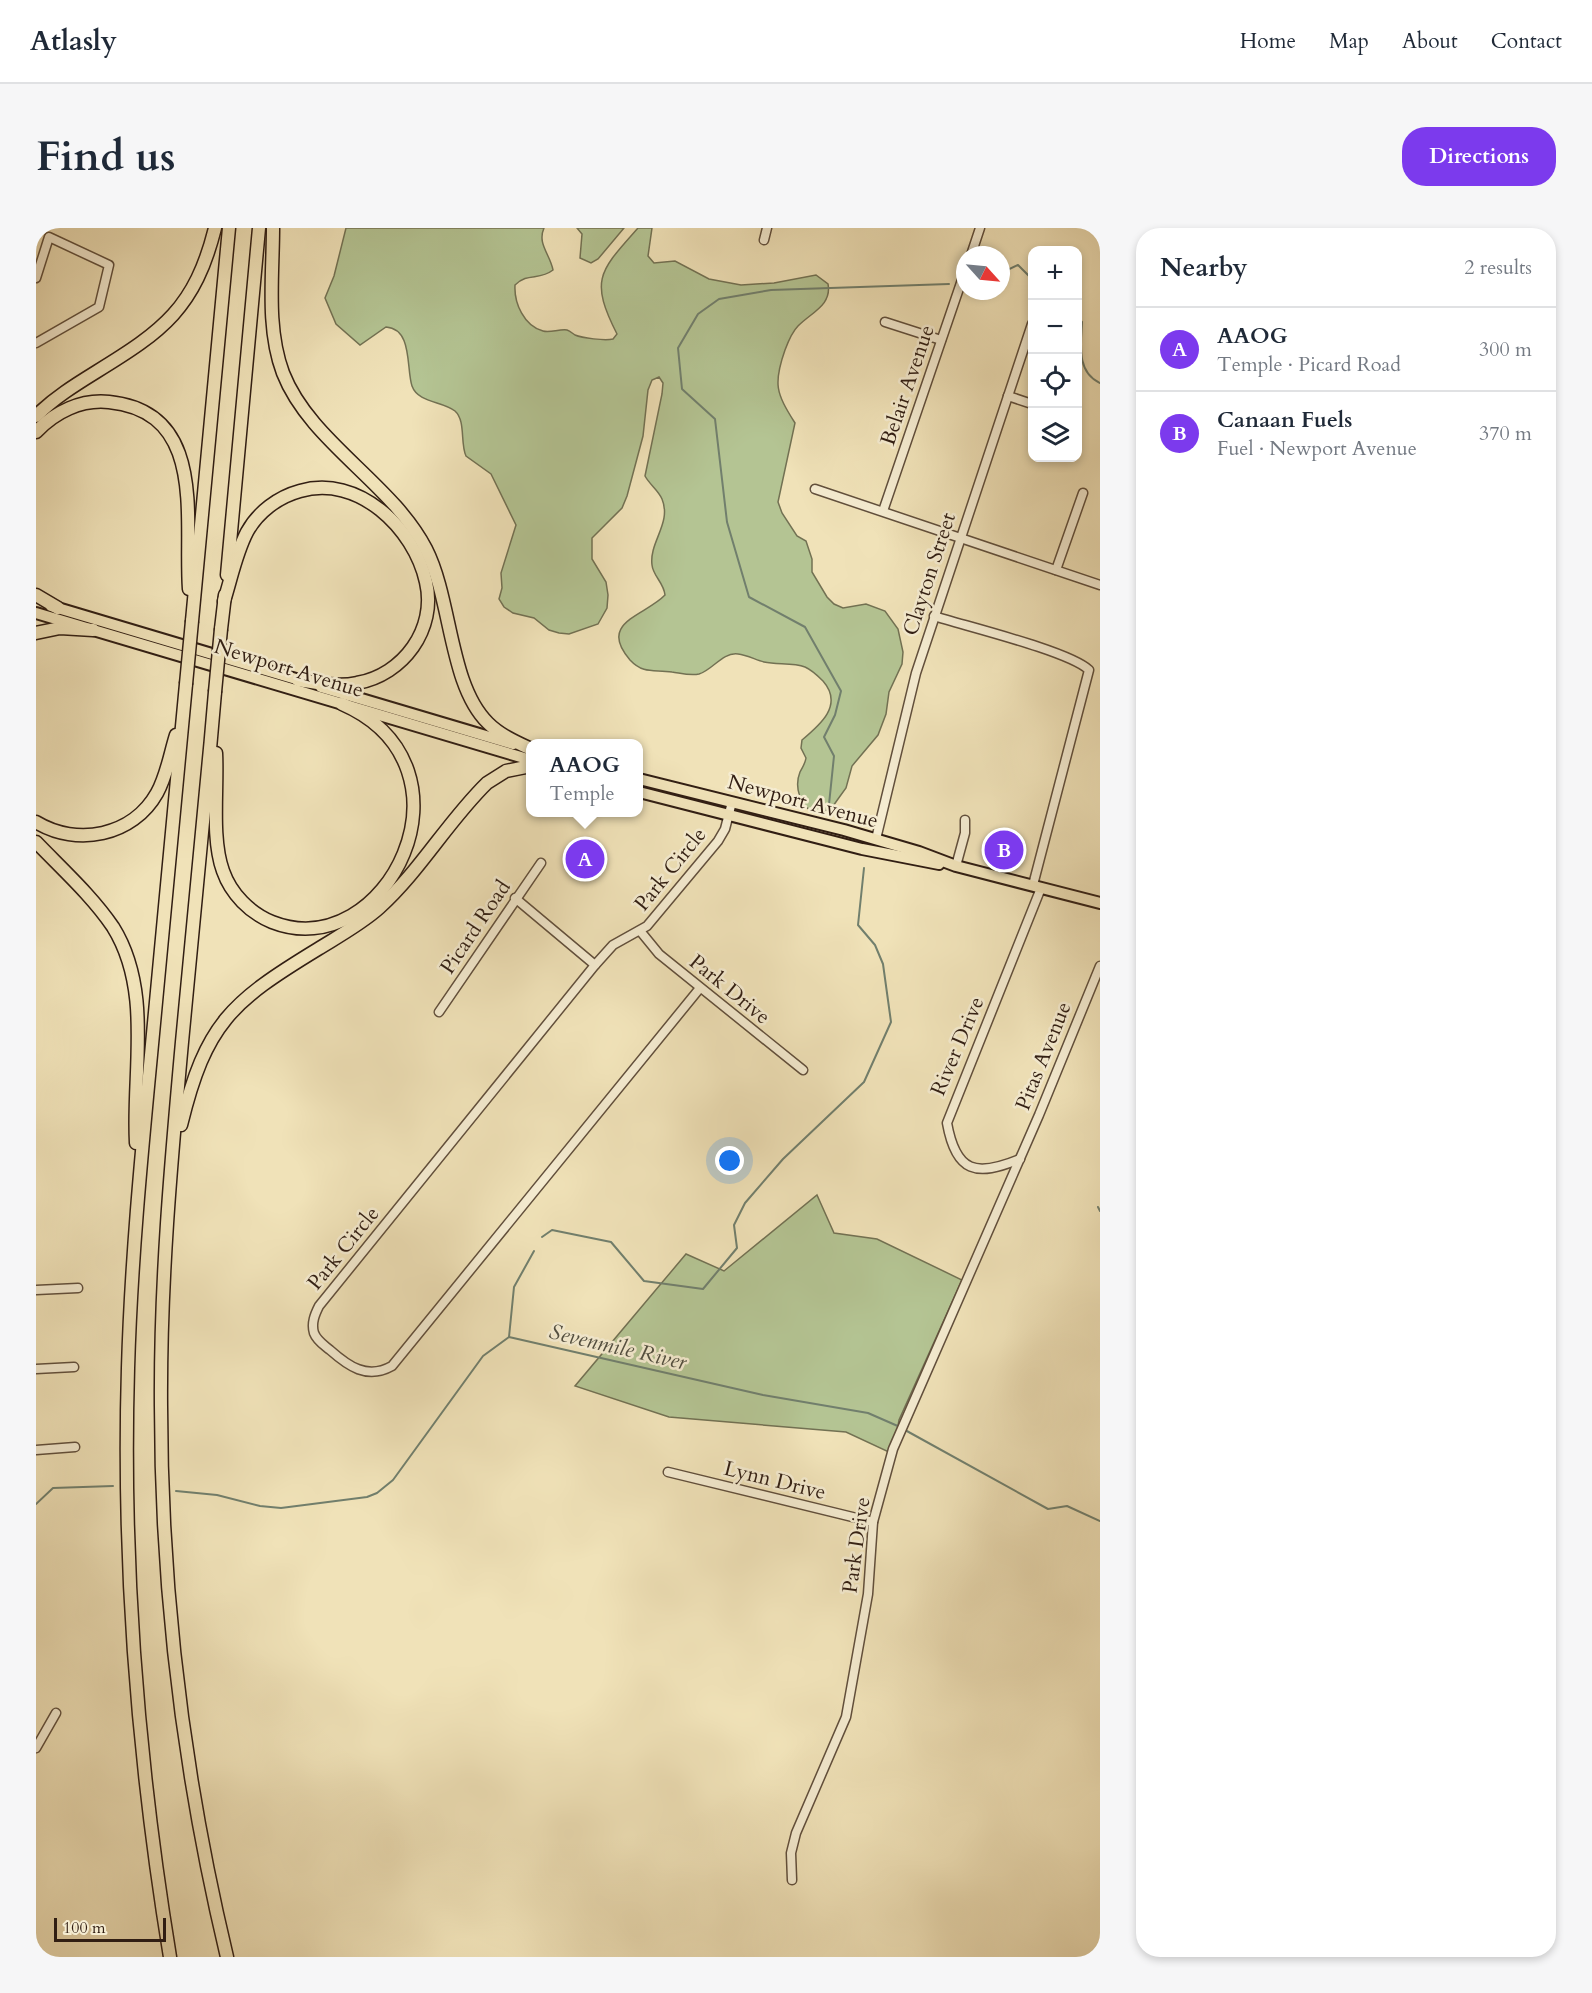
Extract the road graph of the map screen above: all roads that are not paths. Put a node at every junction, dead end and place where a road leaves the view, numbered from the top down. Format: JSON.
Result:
{"nodes":[{"id":1,"x":215,"y":228,"type":"edge"},
{"id":2,"x":229,"y":228,"type":"edge"},
{"id":3,"x":259,"y":228,"type":"edge"},
{"id":4,"x":273,"y":228,"type":"edge"},
{"id":5,"x":767,"y":228,"type":"edge"},
{"id":6,"x":980,"y":228,"type":"edge"},
{"id":7,"x":764,"y":240,"type":"dead end"},
{"id":8,"x":973,"y":246,"type":"edge"},
{"id":9,"x":36,"y":278,"type":"edge"},
{"id":10,"x":956,"y":297,"type":"edge"},
{"id":11,"x":885,"y":322,"type":"dead end"},
{"id":12,"x":1028,"y":336,"type":"edge"},
{"id":13,"x":941,"y":340,"type":"junction"},
{"id":14,"x":36,"y":343,"type":"edge"},
{"id":15,"x":1008,"y":396,"type":"junction"},
{"id":16,"x":1028,"y":403,"type":"edge"},
{"id":17,"x":36,"y":416,"type":"edge"},
{"id":18,"x":36,"y":432,"type":"edge"},
{"id":19,"x":815,"y":489,"type":"dead end"},
{"id":20,"x":1083,"y":493,"type":"dead end"},
{"id":21,"x":883,"y":511,"type":"junction"},
{"id":22,"x":960,"y":537,"type":"junction"},
{"id":23,"x":1056,"y":570,"type":"junction"},
{"id":24,"x":1100,"y":585,"type":"edge"},
{"id":25,"x":36,"y":594,"type":"edge"},
{"id":26,"x":224,"y":601,"type":"junction"},
{"id":27,"x":36,"y":602,"type":"edge"},
{"id":28,"x":58,"y":608,"type":"junction"},
{"id":29,"x":36,"y":613,"type":"edge"},
{"id":30,"x":934,"y":616,"type":"junction"},
{"id":31,"x":192,"y":621,"type":"junction"},
{"id":32,"x":93,"y":630,"type":"junction"},
{"id":33,"x":36,"y":633,"type":"edge"},
{"id":34,"x":298,"y":680,"type":"junction"},
{"id":35,"x":342,"y":704,"type":"junction"},
{"id":36,"x":183,"y":714,"type":"junction"},
{"id":37,"x":213,"y":718,"type":"junction"},
{"id":38,"x":526,"y":746,"type":"edge"},
{"id":39,"x":526,"y":748,"type":"edge"},
{"id":40,"x":526,"y":759,"type":"edge"},
{"id":41,"x":526,"y":767,"type":"edge"},
{"id":42,"x":643,"y":780,"type":"edge"},
{"id":43,"x":643,"y":793,"type":"edge"},
{"id":44,"x":732,"y":802,"type":"junction"},
{"id":45,"x":728,"y":815,"type":"junction"},
{"id":46,"x":965,"y":820,"type":"dead end"},
{"id":47,"x":36,"y":822,"type":"edge"},
{"id":48,"x":876,"y":839,"type":"junction"},
{"id":49,"x":36,"y":842,"type":"edge"},
{"id":50,"x":541,"y":863,"type":"dead end"},
{"id":51,"x":956,"y":866,"type":"junction"},
{"id":52,"x":1037,"y":886,"type":"junction"},
{"id":53,"x":515,"y":898,"type":"junction"},
{"id":54,"x":1100,"y":903,"type":"edge"},
{"id":55,"x":641,"y":932,"type":"junction"},
{"id":56,"x":595,"y":965,"type":"junction"},
{"id":57,"x":1100,"y":966,"type":"edge"},
{"id":58,"x":700,"y":988,"type":"junction"},
{"id":59,"x":439,"y":1012,"type":"dead end"},
{"id":60,"x":803,"y":1070,"type":"dead end"},
{"id":61,"x":1020,"y":1159,"type":"junction"},
{"id":62,"x":171,"y":1167,"type":"junction"},
{"id":63,"x":139,"y":1185,"type":"junction"},
{"id":64,"x":78,"y":1288,"type":"dead end"},
{"id":65,"x":36,"y":1290,"type":"edge"},
{"id":66,"x":74,"y":1367,"type":"dead end"},
{"id":67,"x":36,"y":1369,"type":"edge"},
{"id":68,"x":75,"y":1447,"type":"dead end"},
{"id":69,"x":36,"y":1450,"type":"edge"},
{"id":70,"x":668,"y":1472,"type":"dead end"},
{"id":71,"x":873,"y":1522,"type":"junction"},
{"id":72,"x":56,"y":1713,"type":"dead end"},
{"id":73,"x":36,"y":1748,"type":"edge"},
{"id":74,"x":792,"y":1880,"type":"dead end"},
{"id":75,"x":170,"y":1957,"type":"edge"},
{"id":76,"x":227,"y":1957,"type":"edge"}],
"edges":[{"from":1,"to":17,"type":"highway"},
{"from":2,"to":31,"type":"highway"},
{"from":3,"to":26,"type":"highway"},
{"from":4,"to":38,"type":"highway"},
{"from":5,"to":7,"type":"street"},
{"from":6,"to":8,"type":"street"},
{"from":9,"to":14,"type":"street"},
{"from":10,"to":13,"type":"street","name":"Belair Avenue"},
{"from":11,"to":13,"type":"street"},
{"from":12,"to":15,"type":"street","name":"Clayton Street"},
{"from":13,"to":21,"type":"street","name":"Belair Avenue"},
{"from":15,"to":16,"type":"street"},
{"from":15,"to":22,"type":"street","name":"Clayton Street"},
{"from":18,"to":31,"type":"highway"},
{"from":19,"to":21,"type":"street"},
{"from":20,"to":23,"type":"street"},
{"from":21,"to":22,"type":"street"},
{"from":22,"to":23,"type":"street"},
{"from":22,"to":30,"type":"street","name":"Clayton Street"},
{"from":23,"to":24,"type":"street"},
{"from":25,"to":28,"type":"highway"},
{"from":26,"to":34,"type":"highway"},
{"from":26,"to":37,"type":"highway","bridge":true},
{"from":27,"to":28,"type":"main road","name":"Newport Avenue"},
{"from":28,"to":34,"type":"main road","name":"Newport Avenue"},
{"from":29,"to":32,"type":"main road","name":"Newport Avenue"},
{"from":30,"to":48,"type":"street","name":"Clayton Street"},
{"from":30,"to":52,"type":"street","name":"River Drive"},
{"from":31,"to":36,"type":"highway","bridge":true},
{"from":32,"to":33,"type":"highway"},
{"from":32,"to":35,"type":"main road","name":"Newport Avenue"},
{"from":34,"to":39,"type":"main road","name":"Newport Avenue"},
{"from":35,"to":37,"type":"highway"},
{"from":35,"to":40,"type":"main road","name":"Newport Avenue"},
{"from":36,"to":47,"type":"highway"},
{"from":36,"to":63,"type":"highway"},
{"from":37,"to":62,"type":"highway"},
{"from":41,"to":62,"type":"highway"},
{"from":42,"to":44,"type":"main road","name":"Newport Avenue"},
{"from":43,"to":45,"type":"main road","name":"Newport Avenue"},
{"from":44,"to":45,"type":"street","name":"Park Circle"},
{"from":44,"to":48,"type":"main road","name":"Newport Avenue"},
{"from":45,"to":51,"type":"main road","name":"Newport Avenue"},
{"from":45,"to":55,"type":"street","name":"Park Circle"},
{"from":46,"to":51,"type":"street"},
{"from":48,"to":51,"type":"main road","name":"Newport Avenue"},
{"from":49,"to":63,"type":"highway"},
{"from":50,"to":53,"type":"street","name":"Picard Road"},
{"from":51,"to":52,"type":"main road","name":"Newport Avenue"},
{"from":52,"to":54,"type":"main road","name":"Newport Avenue"},
{"from":52,"to":61,"type":"street","name":"River Drive"},
{"from":53,"to":56,"type":"street"},
{"from":53,"to":59,"type":"street","name":"Picard Road"},
{"from":55,"to":56,"type":"street","name":"Park Circle"},
{"from":55,"to":58,"type":"street","name":"Park Drive"},
{"from":56,"to":58,"type":"street","name":"Park Circle"},
{"from":57,"to":61,"type":"street","name":"Pitas Avenue"},
{"from":58,"to":60,"type":"street","name":"Park Drive"},
{"from":61,"to":71,"type":"street","name":"Park Drive"},
{"from":62,"to":76,"type":"highway"},
{"from":63,"to":75,"type":"highway"},
{"from":64,"to":65,"type":"street"},
{"from":66,"to":67,"type":"street"},
{"from":68,"to":69,"type":"street"},
{"from":70,"to":71,"type":"street","name":"Lynn Drive"},
{"from":71,"to":74,"type":"street","name":"Park Drive"},
{"from":72,"to":73,"type":"street"}]}
